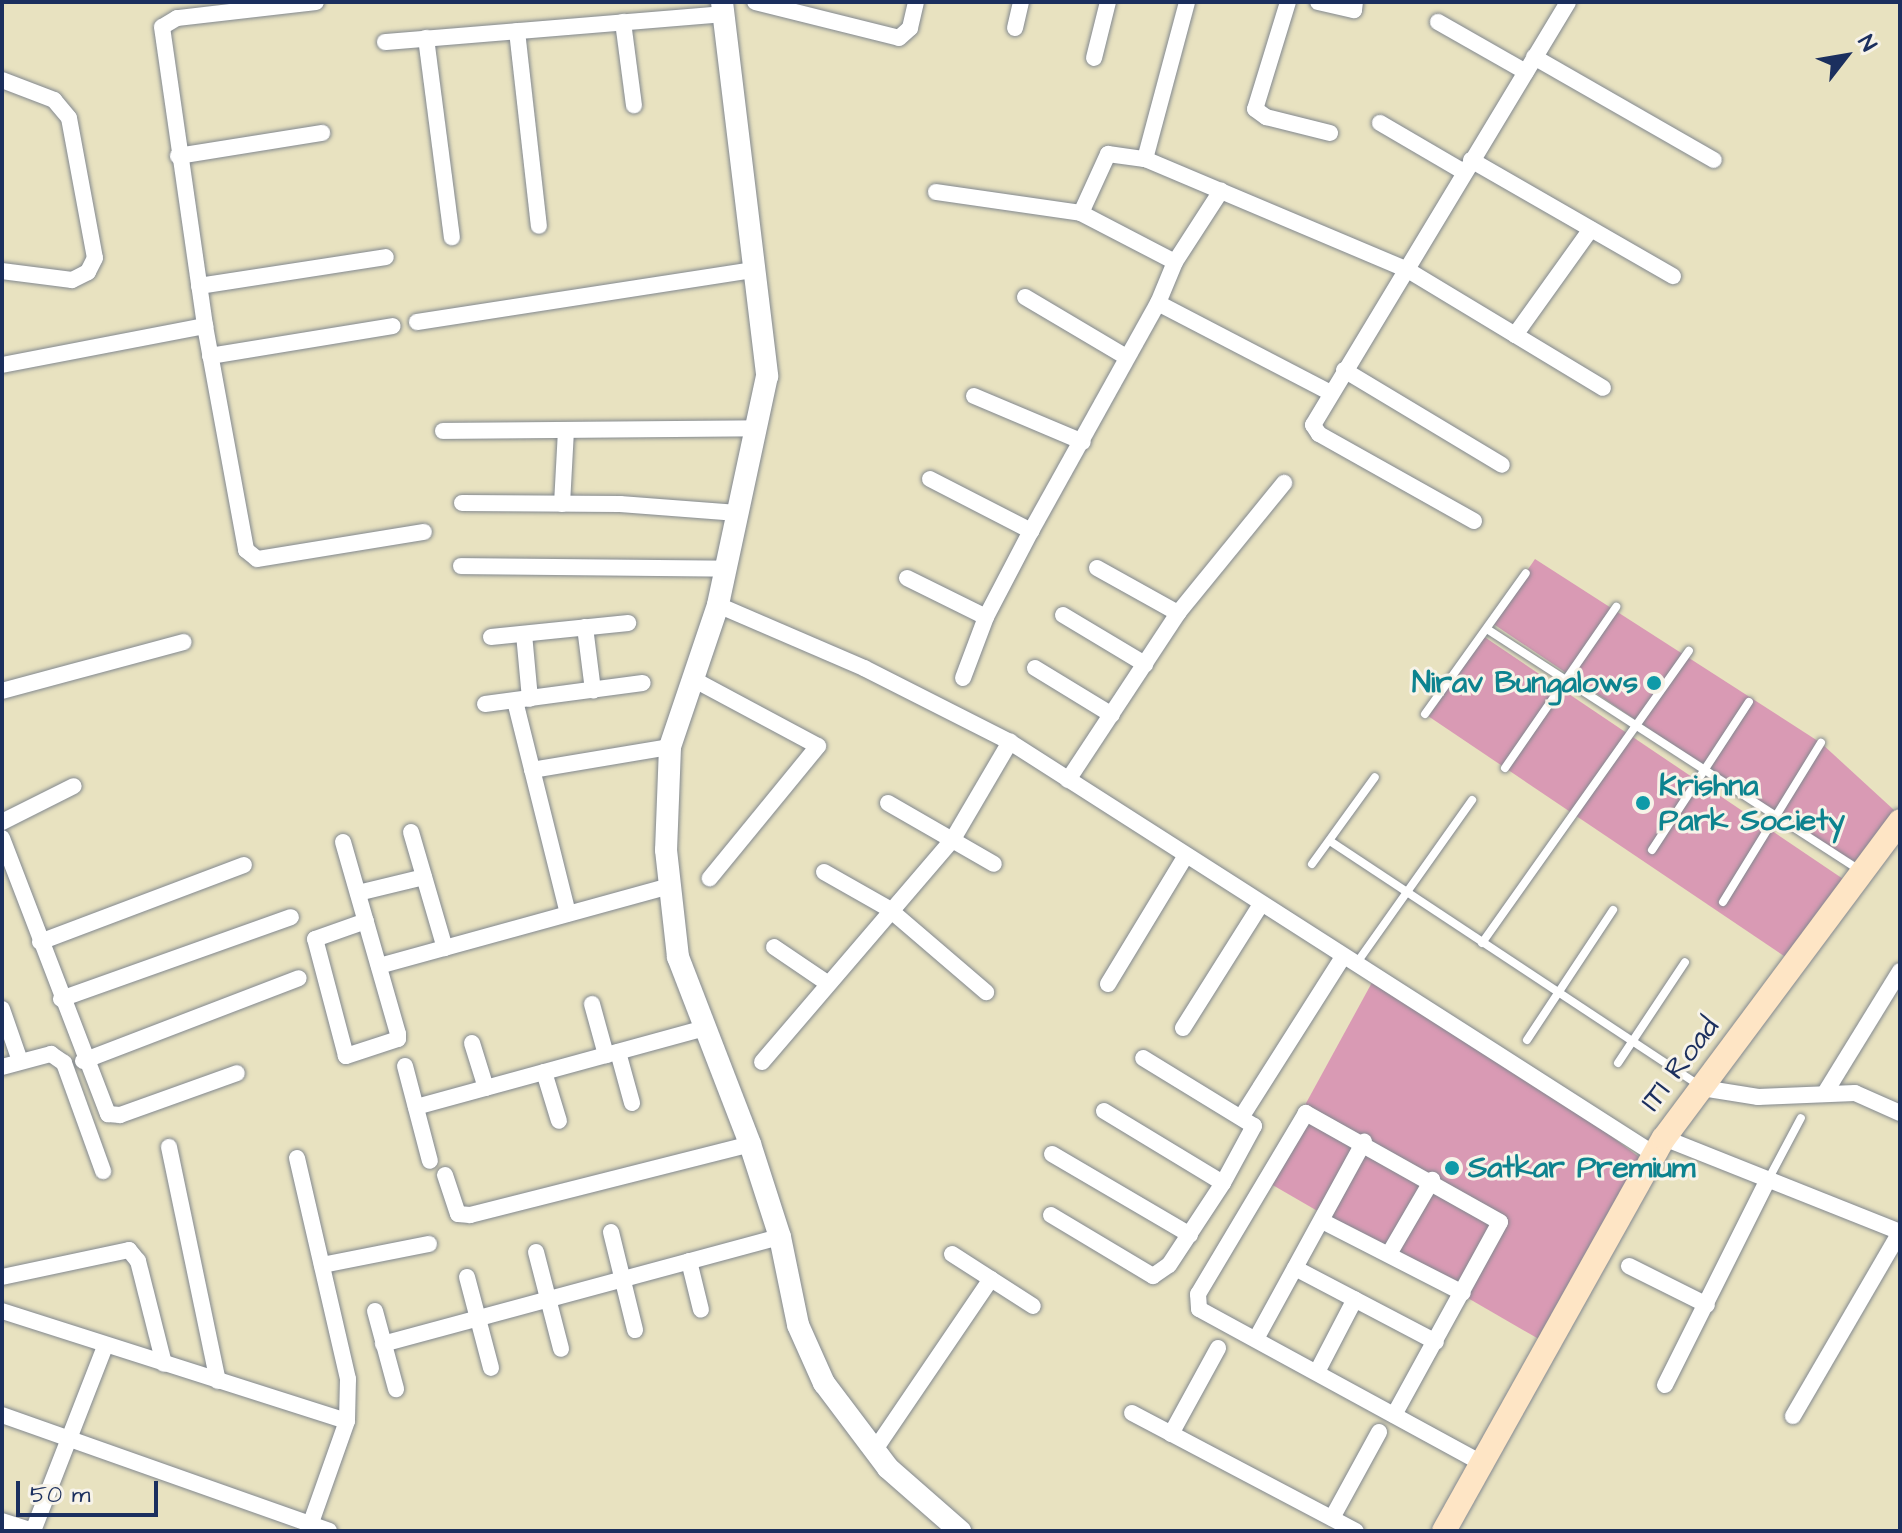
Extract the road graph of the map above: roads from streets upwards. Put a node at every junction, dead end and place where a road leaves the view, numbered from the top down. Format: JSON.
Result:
{"nodes":[{"id":1,"x":316,"y":2,"type":"edge"},
{"id":2,"x":755,"y":2,"type":"edge"},
{"id":3,"x":916,"y":2,"type":"edge"},
{"id":4,"x":1021,"y":2,"type":"edge"},
{"id":5,"x":1108,"y":2,"type":"edge"},
{"id":6,"x":1187,"y":2,"type":"edge"},
{"id":7,"x":1288,"y":2,"type":"edge"},
{"id":8,"x":1318,"y":2,"type":"edge"},
{"id":9,"x":1355,"y":2,"type":"edge"},
{"id":10,"x":1568,"y":2,"type":"edge"},
{"id":11,"x":796,"y":7,"type":"edge"},
{"id":12,"x":722,"y":8,"type":"edge"},
{"id":13,"x":623,"y":22,"type":"junction"},
{"id":14,"x":1438,"y":22,"type":"dead end"},
{"id":15,"x":1015,"y":28,"type":"dead end"},
{"id":16,"x":517,"y":31,"type":"junction"},
{"id":17,"x":426,"y":38,"type":"junction"},
{"id":18,"x":385,"y":42,"type":"dead end"},
{"id":19,"x":1534,"y":57,"type":"junction"},
{"id":20,"x":1094,"y":58,"type":"dead end"},
{"id":21,"x":1526,"y":72,"type":"junction"},
{"id":22,"x":2,"y":80,"type":"edge"},
{"id":23,"x":634,"y":105,"type":"dead end"},
{"id":24,"x":1380,"y":123,"type":"dead end"},
{"id":25,"x":322,"y":133,"type":"dead end"},
{"id":26,"x":1330,"y":133,"type":"dead end"},
{"id":27,"x":178,"y":156,"type":"junction"},
{"id":28,"x":1145,"y":159,"type":"junction"},
{"id":29,"x":1714,"y":160,"type":"dead end"},
{"id":30,"x":1466,"y":165,"type":"junction"},
{"id":31,"x":1221,"y":191,"type":"junction"},
{"id":32,"x":936,"y":192,"type":"dead end"},
{"id":33,"x":1081,"y":213,"type":"junction"},
{"id":34,"x":539,"y":226,"type":"dead end"},
{"id":35,"x":1591,"y":229,"type":"junction"},
{"id":36,"x":452,"y":237,"type":"dead end"},
{"id":37,"x":386,"y":257,"type":"dead end"},
{"id":38,"x":1175,"y":262,"type":"junction"},
{"id":39,"x":1406,"y":269,"type":"junction"},
{"id":40,"x":754,"y":270,"type":"junction"},
{"id":41,"x":2,"y":271,"type":"edge"},
{"id":42,"x":1673,"y":276,"type":"dead end"},
{"id":43,"x":199,"y":286,"type":"junction"},
{"id":44,"x":1025,"y":297,"type":"dead end"},
{"id":45,"x":1158,"y":303,"type":"junction"},
{"id":46,"x":417,"y":322,"type":"dead end"},
{"id":47,"x":205,"y":326,"type":"junction"},
{"id":48,"x":393,"y":326,"type":"dead end"},
{"id":49,"x":1515,"y":335,"type":"junction"},
{"id":50,"x":210,"y":356,"type":"junction"},
{"id":51,"x":1126,"y":357,"type":"junction"},
{"id":52,"x":2,"y":365,"type":"edge"},
{"id":53,"x":1344,"y":370,"type":"junction"},
{"id":54,"x":1603,"y":388,"type":"dead end"},
{"id":55,"x":1331,"y":393,"type":"junction"},
{"id":56,"x":974,"y":396,"type":"dead end"},
{"id":57,"x":756,"y":428,"type":"junction"},
{"id":58,"x":566,"y":430,"type":"junction"},
{"id":59,"x":443,"y":431,"type":"dead end"},
{"id":60,"x":1083,"y":442,"type":"junction"},
{"id":61,"x":1502,"y":465,"type":"dead end"},
{"id":62,"x":930,"y":479,"type":"dead end"},
{"id":63,"x":1284,"y":483,"type":"dead end"},
{"id":64,"x":462,"y":503,"type":"dead end"},
{"id":65,"x":562,"y":504,"type":"junction"},
{"id":66,"x":738,"y":513,"type":"junction"},
{"id":67,"x":1474,"y":521,"type":"dead end"},
{"id":68,"x":1031,"y":531,"type":"junction"},
{"id":69,"x":424,"y":532,"type":"dead end"},
{"id":70,"x":461,"y":566,"type":"dead end"},
{"id":71,"x":1097,"y":568,"type":"dead end"},
{"id":72,"x":726,"y":569,"type":"junction"},
{"id":73,"x":907,"y":578,"type":"dead end"},
{"id":74,"x":718,"y":605,"type":"junction"},
{"id":75,"x":1178,"y":613,"type":"junction"},
{"id":76,"x":1063,"y":615,"type":"dead end"},
{"id":77,"x":986,"y":617,"type":"junction"},
{"id":78,"x":628,"y":623,"type":"dead end"},
{"id":79,"x":585,"y":627,"type":"junction"},
{"id":80,"x":524,"y":634,"type":"junction"},
{"id":81,"x":491,"y":637,"type":"dead end"},
{"id":82,"x":184,"y":642,"type":"dead end"},
{"id":83,"x":1145,"y":664,"type":"junction"},
{"id":84,"x":1035,"y":668,"type":"dead end"},
{"id":85,"x":691,"y":678,"type":"junction"},
{"id":86,"x":963,"y":678,"type":"dead end"},
{"id":87,"x":643,"y":683,"type":"dead end"},
{"id":88,"x":593,"y":690,"type":"junction"},
{"id":89,"x":2,"y":691,"type":"edge"},
{"id":90,"x":522,"y":700,"type":"junction"},
{"id":91,"x":485,"y":704,"type":"dead end"},
{"id":92,"x":1112,"y":715,"type":"junction"},
{"id":93,"x":1010,"y":742,"type":"junction"},
{"id":94,"x":670,"y":747,"type":"junction"},
{"id":95,"x":532,"y":770,"type":"junction"},
{"id":96,"x":1068,"y":780,"type":"junction"},
{"id":97,"x":74,"y":786,"type":"dead end"},
{"id":98,"x":888,"y":803,"type":"dead end"},
{"id":99,"x":1900,"y":821,"type":"edge"},
{"id":100,"x":2,"y":822,"type":"edge"},
{"id":101,"x":411,"y":832,"type":"dead end"},
{"id":102,"x":2,"y":838,"type":"edge"},
{"id":103,"x":953,"y":839,"type":"junction"},
{"id":104,"x":343,"y":842,"type":"dead end"},
{"id":105,"x":1185,"y":857,"type":"junction"},
{"id":106,"x":994,"y":864,"type":"dead end"},
{"id":107,"x":244,"y":865,"type":"dead end"},
{"id":108,"x":824,"y":872,"type":"dead end"},
{"id":109,"x":424,"y":877,"type":"junction"},
{"id":110,"x":710,"y":878,"type":"dead end"},
{"id":111,"x":670,"y":886,"type":"junction"},
{"id":112,"x":358,"y":893,"type":"junction"},
{"id":113,"x":1261,"y":904,"type":"junction"},
{"id":114,"x":889,"y":909,"type":"junction"},
{"id":115,"x":568,"y":914,"type":"junction"},
{"id":116,"x":291,"y":917,"type":"dead end"},
{"id":117,"x":366,"y":921,"type":"junction"},
{"id":118,"x":40,"y":942,"type":"junction"},
{"id":119,"x":774,"y":947,"type":"dead end"},
{"id":120,"x":445,"y":948,"type":"junction"},
{"id":121,"x":1349,"y":961,"type":"junction"},
{"id":122,"x":379,"y":966,"type":"junction"},
{"id":123,"x":1900,"y":971,"type":"edge"},
{"id":124,"x":299,"y":978,"type":"dead end"},
{"id":125,"x":827,"y":983,"type":"junction"},
{"id":126,"x":1108,"y":984,"type":"dead end"},
{"id":127,"x":986,"y":992,"type":"dead end"},
{"id":128,"x":61,"y":999,"type":"junction"},
{"id":129,"x":592,"y":1004,"type":"dead end"},
{"id":130,"x":2,"y":1009,"type":"edge"},
{"id":131,"x":705,"y":1028,"type":"junction"},
{"id":132,"x":1183,"y":1028,"type":"dead end"},
{"id":133,"x":472,"y":1043,"type":"dead end"},
{"id":134,"x":612,"y":1054,"type":"junction"},
{"id":135,"x":1143,"y":1058,"type":"dead end"},
{"id":136,"x":20,"y":1061,"type":"junction"},
{"id":137,"x":83,"y":1061,"type":"junction"},
{"id":138,"x":762,"y":1062,"type":"dead end"},
{"id":139,"x":405,"y":1066,"type":"dead end"},
{"id":140,"x":2,"y":1067,"type":"edge"},
{"id":141,"x":544,"y":1072,"type":"junction"},
{"id":142,"x":237,"y":1073,"type":"dead end"},
{"id":143,"x":486,"y":1088,"type":"junction"},
{"id":144,"x":1702,"y":1088,"type":"junction"},
{"id":145,"x":1825,"y":1093,"type":"junction"},
{"id":146,"x":632,"y":1103,"type":"dead end"},
{"id":147,"x":416,"y":1107,"type":"junction"},
{"id":148,"x":1104,"y":1111,"type":"dead end"},
{"id":149,"x":1900,"y":1113,"type":"edge"},
{"id":150,"x":1242,"y":1116,"type":"junction"},
{"id":151,"x":559,"y":1121,"type":"dead end"},
{"id":152,"x":1364,"y":1142,"type":"junction"},
{"id":153,"x":750,"y":1144,"type":"junction"},
{"id":154,"x":1659,"y":1146,"type":"junction"},
{"id":155,"x":169,"y":1147,"type":"dead end"},
{"id":156,"x":1052,"y":1154,"type":"dead end"},
{"id":157,"x":297,"y":1158,"type":"dead end"},
{"id":158,"x":430,"y":1161,"type":"dead end"},
{"id":159,"x":103,"y":1171,"type":"dead end"},
{"id":160,"x":445,"y":1175,"type":"dead end"},
{"id":161,"x":1432,"y":1180,"type":"junction"},
{"id":162,"x":1767,"y":1181,"type":"junction"},
{"id":163,"x":1223,"y":1183,"type":"junction"},
{"id":164,"x":1051,"y":1215,"type":"dead end"},
{"id":165,"x":1322,"y":1221,"type":"junction"},
{"id":166,"x":611,"y":1232,"type":"dead end"},
{"id":167,"x":1900,"y":1232,"type":"edge"},
{"id":168,"x":1190,"y":1235,"type":"junction"},
{"id":169,"x":780,"y":1237,"type":"junction"},
{"id":170,"x":429,"y":1244,"type":"dead end"},
{"id":171,"x":536,"y":1252,"type":"dead end"},
{"id":172,"x":952,"y":1254,"type":"dead end"},
{"id":173,"x":1389,"y":1254,"type":"junction"},
{"id":174,"x":689,"y":1261,"type":"junction"},
{"id":175,"x":322,"y":1265,"type":"junction"},
{"id":176,"x":1629,"y":1266,"type":"dead end"},
{"id":177,"x":1295,"y":1268,"type":"junction"},
{"id":178,"x":2,"y":1277,"type":"edge"},
{"id":179,"x":467,"y":1277,"type":"dead end"},
{"id":180,"x":622,"y":1279,"type":"junction"},
{"id":181,"x":991,"y":1279,"type":"junction"},
{"id":182,"x":1463,"y":1293,"type":"junction"},
{"id":183,"x":548,"y":1299,"type":"junction"},
{"id":184,"x":1355,"y":1299,"type":"junction"},
{"id":185,"x":1707,"y":1305,"type":"junction"},
{"id":186,"x":1033,"y":1306,"type":"dead end"},
{"id":187,"x":701,"y":1310,"type":"dead end"},
{"id":188,"x":2,"y":1311,"type":"edge"},
{"id":189,"x":375,"y":1311,"type":"dead end"},
{"id":190,"x":478,"y":1318,"type":"junction"},
{"id":191,"x":635,"y":1330,"type":"dead end"},
{"id":192,"x":1256,"y":1339,"type":"junction"},
{"id":193,"x":1436,"y":1342,"type":"junction"},
{"id":194,"x":383,"y":1344,"type":"junction"},
{"id":195,"x":105,"y":1346,"type":"junction"},
{"id":196,"x":1218,"y":1348,"type":"dead end"},
{"id":197,"x":561,"y":1349,"type":"dead end"},
{"id":198,"x":164,"y":1364,"type":"junction"},
{"id":199,"x":491,"y":1368,"type":"dead end"},
{"id":200,"x":1317,"y":1372,"type":"junction"},
{"id":201,"x":218,"y":1381,"type":"junction"},
{"id":202,"x":1665,"y":1385,"type":"dead end"},
{"id":203,"x":396,"y":1389,"type":"dead end"},
{"id":204,"x":1132,"y":1413,"type":"dead end"},
{"id":205,"x":2,"y":1415,"type":"edge"},
{"id":206,"x":1394,"y":1415,"type":"junction"},
{"id":207,"x":1793,"y":1416,"type":"dead end"},
{"id":208,"x":347,"y":1421,"type":"junction"},
{"id":209,"x":1379,"y":1432,"type":"dead end"},
{"id":210,"x":1171,"y":1434,"type":"junction"},
{"id":211,"x":71,"y":1439,"type":"junction"},
{"id":212,"x":874,"y":1451,"type":"junction"},
{"id":213,"x":1482,"y":1463,"type":"junction"},
{"id":214,"x":1332,"y":1518,"type":"junction"},
{"id":215,"x":2,"y":1521,"type":"edge"},
{"id":216,"x":308,"y":1527,"type":"edge"},
{"id":217,"x":34,"y":1531,"type":"edge"},
{"id":218,"x":329,"y":1531,"type":"edge"},
{"id":219,"x":960,"y":1531,"type":"edge"},
{"id":220,"x":1356,"y":1531,"type":"edge"},
{"id":221,"x":1444,"y":1531,"type":"edge"}],
"edges":[{"from":1,"to":27,"type":"street"},
{"from":2,"to":11,"type":"street"},
{"from":3,"to":11,"type":"street"},
{"from":4,"to":15,"type":"street"},
{"from":5,"to":20,"type":"street"},
{"from":6,"to":28,"type":"street"},
{"from":7,"to":26,"type":"street"},
{"from":8,"to":9,"type":"street"},
{"from":10,"to":19,"type":"street"},
{"from":12,"to":13,"type":"street"},
{"from":12,"to":40,"type":"street"},
{"from":13,"to":16,"type":"street"},
{"from":13,"to":23,"type":"street"},
{"from":14,"to":21,"type":"street"},
{"from":16,"to":17,"type":"street"},
{"from":16,"to":34,"type":"street"},
{"from":17,"to":18,"type":"street"},
{"from":17,"to":36,"type":"street"},
{"from":19,"to":21,"type":"street"},
{"from":19,"to":29,"type":"street"},
{"from":21,"to":30,"type":"street"},
{"from":22,"to":41,"type":"street"},
{"from":24,"to":30,"type":"street"},
{"from":25,"to":27,"type":"street"},
{"from":27,"to":43,"type":"street"},
{"from":28,"to":31,"type":"street"},
{"from":28,"to":33,"type":"street"},
{"from":30,"to":35,"type":"street"},
{"from":30,"to":39,"type":"street"},
{"from":31,"to":38,"type":"street"},
{"from":31,"to":39,"type":"street"},
{"from":32,"to":33,"type":"street"},
{"from":33,"to":38,"type":"street"},
{"from":35,"to":42,"type":"street"},
{"from":35,"to":49,"type":"street"},
{"from":37,"to":43,"type":"street"},
{"from":38,"to":45,"type":"street"},
{"from":39,"to":49,"type":"street"},
{"from":39,"to":53,"type":"street"},
{"from":40,"to":46,"type":"street"},
{"from":40,"to":57,"type":"street"},
{"from":43,"to":47,"type":"street"},
{"from":44,"to":51,"type":"street"},
{"from":45,"to":51,"type":"street"},
{"from":45,"to":55,"type":"street"},
{"from":47,"to":50,"type":"street"},
{"from":47,"to":52,"type":"street"},
{"from":48,"to":50,"type":"street"},
{"from":49,"to":54,"type":"street"},
{"from":50,"to":69,"type":"street"},
{"from":51,"to":60,"type":"street"},
{"from":53,"to":55,"type":"street"},
{"from":53,"to":61,"type":"street"},
{"from":55,"to":67,"type":"street"},
{"from":56,"to":60,"type":"street"},
{"from":57,"to":58,"type":"street"},
{"from":57,"to":66,"type":"street"},
{"from":58,"to":59,"type":"street"},
{"from":58,"to":65,"type":"street"},
{"from":60,"to":68,"type":"street"},
{"from":62,"to":68,"type":"street"},
{"from":63,"to":75,"type":"street"},
{"from":64,"to":65,"type":"street"},
{"from":65,"to":66,"type":"street"},
{"from":66,"to":72,"type":"street"},
{"from":68,"to":77,"type":"street"},
{"from":70,"to":72,"type":"street"},
{"from":71,"to":75,"type":"street"},
{"from":72,"to":74,"type":"street"},
{"from":73,"to":77,"type":"street"},
{"from":74,"to":85,"type":"street"},
{"from":74,"to":93,"type":"street"},
{"from":75,"to":83,"type":"street"},
{"from":76,"to":83,"type":"street"},
{"from":77,"to":86,"type":"street"},
{"from":78,"to":79,"type":"street"},
{"from":79,"to":80,"type":"street"},
{"from":79,"to":88,"type":"street"},
{"from":80,"to":81,"type":"street"},
{"from":80,"to":90,"type":"street"},
{"from":82,"to":89,"type":"street"},
{"from":83,"to":92,"type":"street"},
{"from":84,"to":92,"type":"street"},
{"from":85,"to":94,"type":"street"},
{"from":85,"to":110,"type":"street"},
{"from":87,"to":88,"type":"street"},
{"from":88,"to":90,"type":"street"},
{"from":90,"to":91,"type":"street"},
{"from":90,"to":95,"type":"street"},
{"from":92,"to":96,"type":"street"},
{"from":93,"to":96,"type":"street"},
{"from":93,"to":103,"type":"street"},
{"from":94,"to":95,"type":"street"},
{"from":94,"to":111,"type":"street"},
{"from":95,"to":115,"type":"street"},
{"from":96,"to":105,"type":"street"},
{"from":97,"to":100,"type":"street"},
{"from":98,"to":103,"type":"street"},
{"from":99,"to":144,"type":"main road","name":"ITI Road"},
{"from":101,"to":109,"type":"street"},
{"from":102,"to":118,"type":"street"},
{"from":103,"to":106,"type":"street"},
{"from":103,"to":114,"type":"street"},
{"from":104,"to":112,"type":"street"},
{"from":105,"to":113,"type":"street"},
{"from":105,"to":126,"type":"street"},
{"from":107,"to":118,"type":"street"},
{"from":108,"to":114,"type":"street"},
{"from":109,"to":112,"type":"street"},
{"from":109,"to":120,"type":"street"},
{"from":111,"to":115,"type":"street"},
{"from":111,"to":131,"type":"street"},
{"from":112,"to":117,"type":"street"},
{"from":113,"to":121,"type":"street"},
{"from":113,"to":132,"type":"street"},
{"from":114,"to":125,"type":"street"},
{"from":114,"to":127,"type":"street"},
{"from":115,"to":120,"type":"street"},
{"from":116,"to":128,"type":"street"},
{"from":117,"to":122,"type":"street"},
{"from":117,"to":122,"type":"street"},
{"from":118,"to":128,"type":"street"},
{"from":119,"to":125,"type":"street"},
{"from":120,"to":122,"type":"street"},
{"from":121,"to":150,"type":"street"},
{"from":121,"to":154,"type":"street"},
{"from":123,"to":145,"type":"street"},
{"from":124,"to":137,"type":"street"},
{"from":125,"to":138,"type":"street"},
{"from":128,"to":137,"type":"street"},
{"from":129,"to":134,"type":"street"},
{"from":130,"to":136,"type":"street"},
{"from":131,"to":134,"type":"street"},
{"from":131,"to":153,"type":"street"},
{"from":133,"to":143,"type":"street"},
{"from":134,"to":141,"type":"street"},
{"from":134,"to":146,"type":"street"},
{"from":135,"to":150,"type":"street"},
{"from":136,"to":140,"type":"street"},
{"from":136,"to":159,"type":"street"},
{"from":137,"to":142,"type":"street"},
{"from":139,"to":147,"type":"street"},
{"from":141,"to":143,"type":"street"},
{"from":141,"to":151,"type":"street"},
{"from":143,"to":147,"type":"street"},
{"from":144,"to":145,"type":"street"},
{"from":144,"to":154,"type":"main road","name":"ITI Road"},
{"from":145,"to":149,"type":"street"},
{"from":147,"to":158,"type":"street"},
{"from":148,"to":163,"type":"street"},
{"from":150,"to":163,"type":"street"},
{"from":152,"to":161,"type":"street"},
{"from":152,"to":165,"type":"street"},
{"from":152,"to":192,"type":"street"},
{"from":153,"to":160,"type":"street"},
{"from":153,"to":169,"type":"street"},
{"from":154,"to":162,"type":"street"},
{"from":154,"to":213,"type":"main road","name":"ITI Road"},
{"from":155,"to":201,"type":"street"},
{"from":156,"to":168,"type":"street"},
{"from":157,"to":175,"type":"street"},
{"from":161,"to":173,"type":"street"},
{"from":161,"to":182,"type":"street"},
{"from":162,"to":167,"type":"street"},
{"from":162,"to":185,"type":"street"},
{"from":163,"to":168,"type":"street"},
{"from":164,"to":168,"type":"street"},
{"from":165,"to":173,"type":"street"},
{"from":165,"to":177,"type":"street"},
{"from":166,"to":180,"type":"street"},
{"from":167,"to":207,"type":"street"},
{"from":169,"to":174,"type":"street"},
{"from":169,"to":212,"type":"street"},
{"from":170,"to":175,"type":"street"},
{"from":171,"to":183,"type":"street"},
{"from":172,"to":181,"type":"street"},
{"from":173,"to":182,"type":"street"},
{"from":174,"to":180,"type":"street"},
{"from":174,"to":187,"type":"street"},
{"from":175,"to":208,"type":"street"},
{"from":176,"to":185,"type":"street"},
{"from":177,"to":184,"type":"street"},
{"from":177,"to":192,"type":"street"},
{"from":178,"to":198,"type":"street"},
{"from":179,"to":190,"type":"street"},
{"from":180,"to":183,"type":"street"},
{"from":180,"to":191,"type":"street"},
{"from":181,"to":186,"type":"street"},
{"from":181,"to":212,"type":"street"},
{"from":182,"to":193,"type":"street"},
{"from":183,"to":190,"type":"street"},
{"from":183,"to":197,"type":"street"},
{"from":184,"to":193,"type":"street"},
{"from":184,"to":200,"type":"street"},
{"from":185,"to":202,"type":"street"},
{"from":188,"to":195,"type":"street"},
{"from":189,"to":194,"type":"street"},
{"from":190,"to":194,"type":"street"},
{"from":190,"to":199,"type":"street"},
{"from":192,"to":200,"type":"street"},
{"from":193,"to":206,"type":"street"},
{"from":194,"to":203,"type":"street"},
{"from":195,"to":198,"type":"street"},
{"from":195,"to":211,"type":"street"},
{"from":196,"to":210,"type":"street"},
{"from":198,"to":201,"type":"street"},
{"from":200,"to":206,"type":"street"},
{"from":201,"to":208,"type":"street"},
{"from":204,"to":210,"type":"street"},
{"from":205,"to":211,"type":"street"},
{"from":206,"to":213,"type":"street"},
{"from":208,"to":216,"type":"street"},
{"from":209,"to":214,"type":"street"},
{"from":210,"to":214,"type":"street"},
{"from":211,"to":216,"type":"street"},
{"from":211,"to":217,"type":"street"},
{"from":212,"to":219,"type":"street"},
{"from":213,"to":221,"type":"main road","name":"ITI Road"},
{"from":214,"to":220,"type":"street"},
{"from":215,"to":217,"type":"street"},
{"from":216,"to":218,"type":"street"}]}
